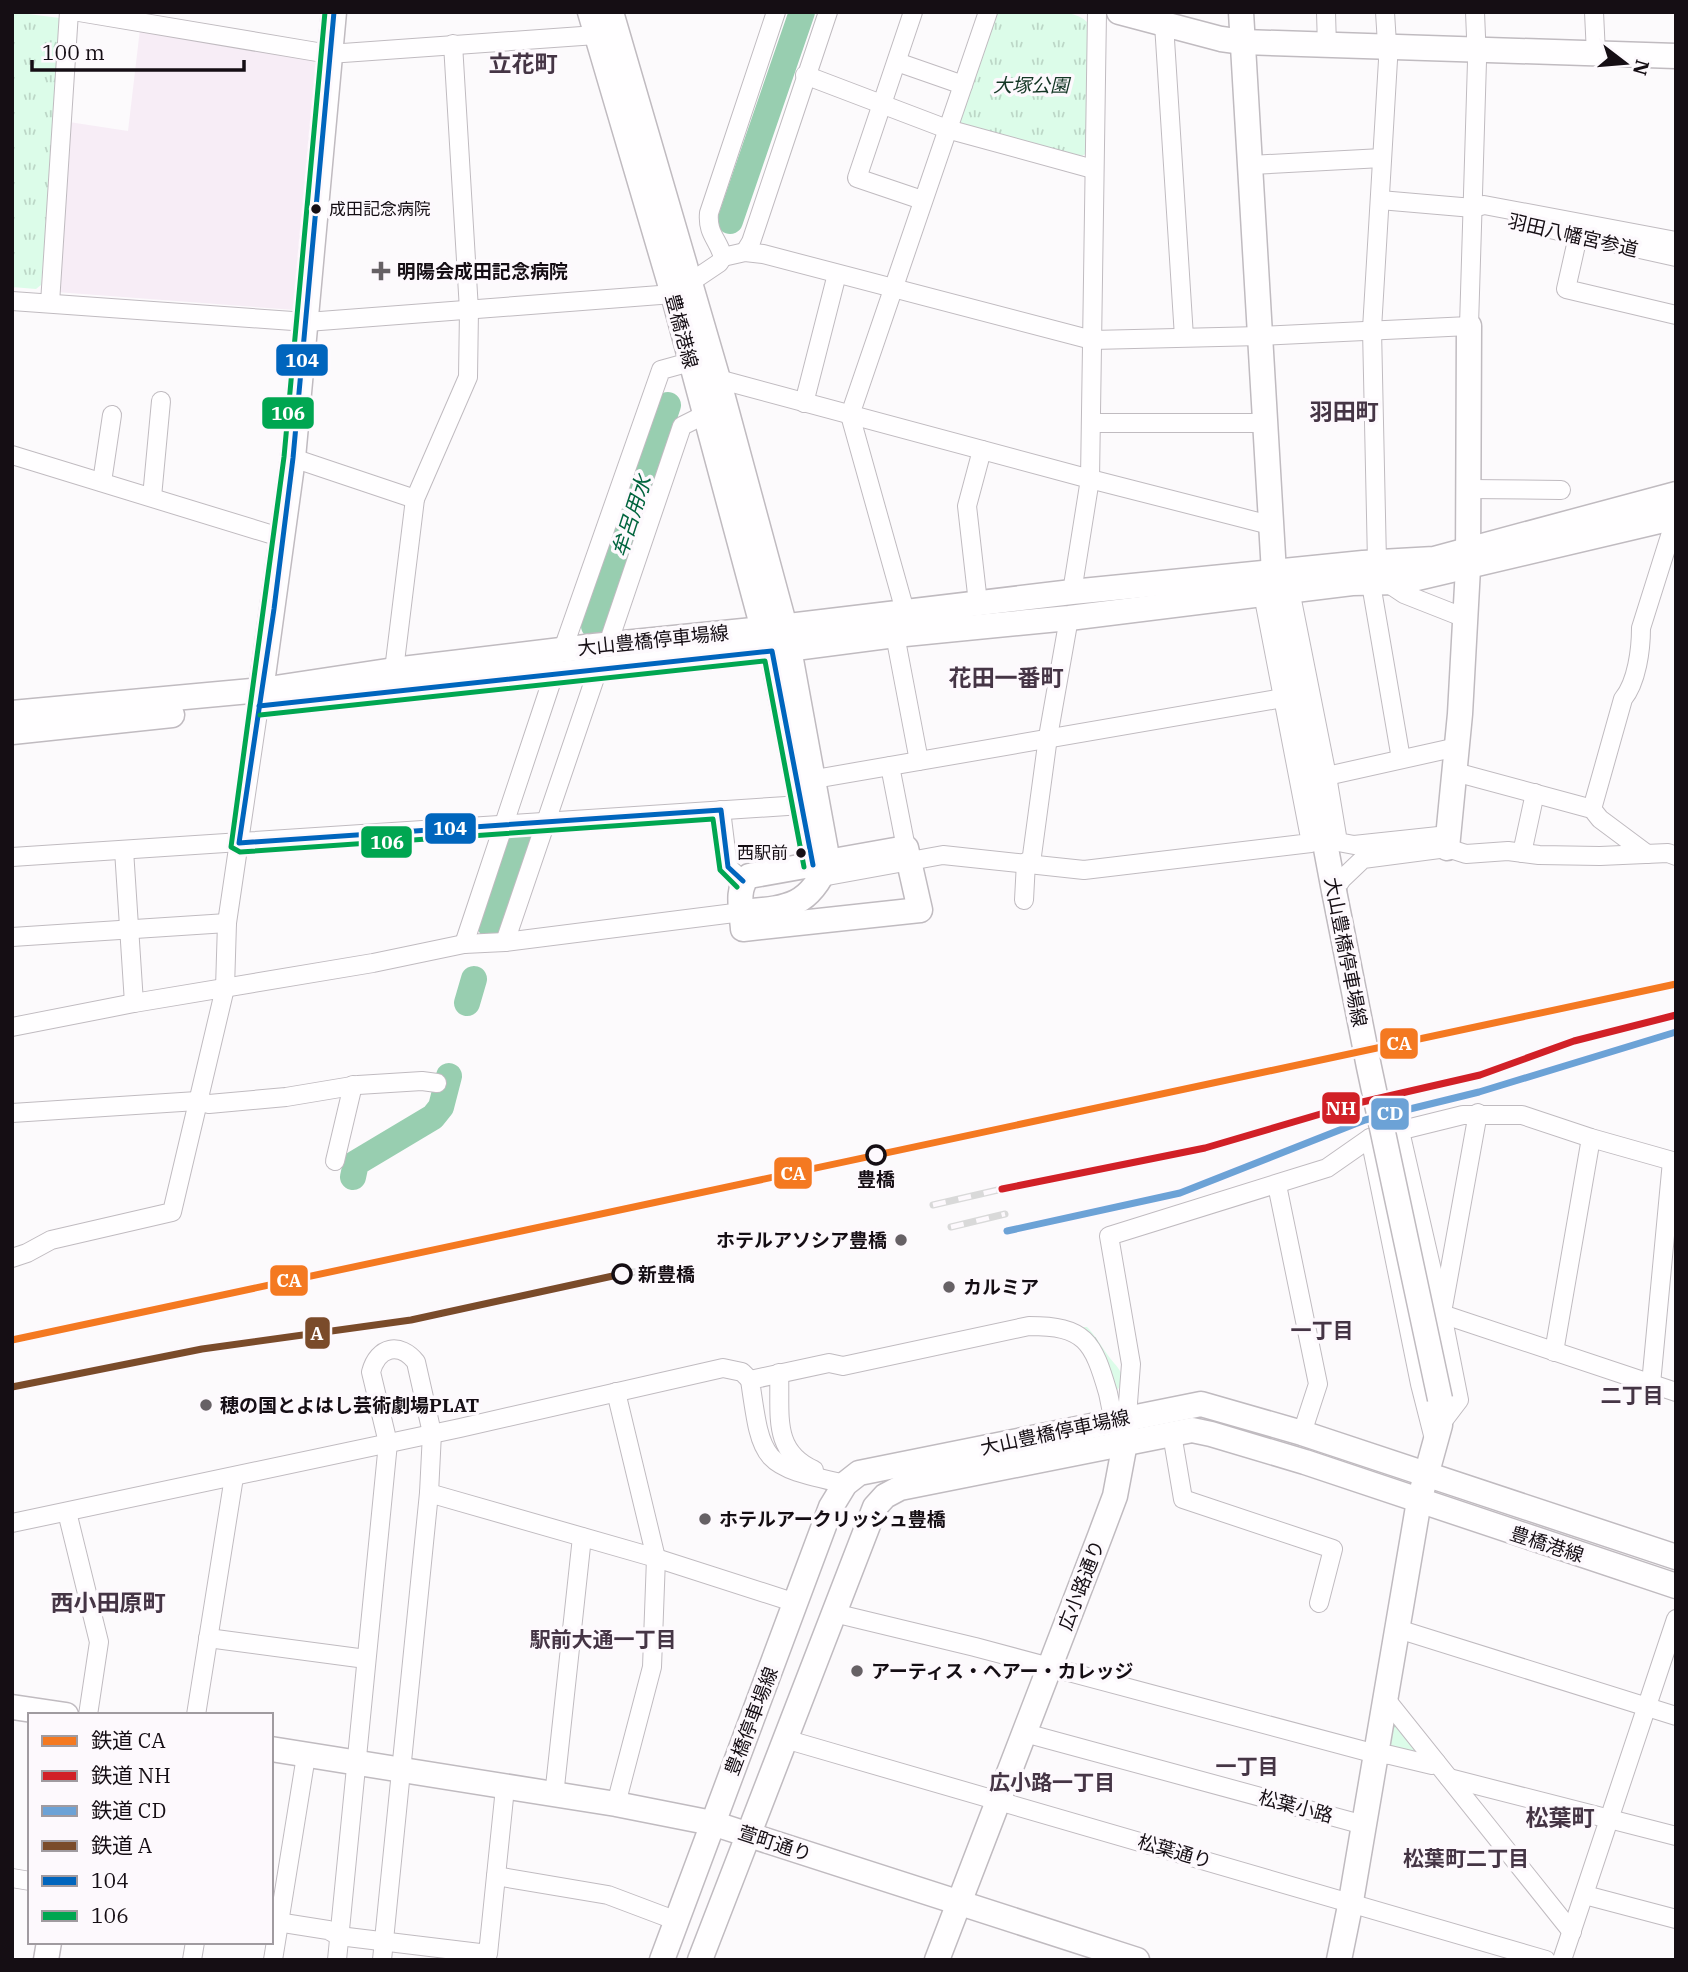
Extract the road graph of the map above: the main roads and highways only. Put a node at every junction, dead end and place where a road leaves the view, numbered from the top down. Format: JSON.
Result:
{"nodes":[{"id":1,"x":334,"y":12,"type":"edge"},
{"id":2,"x":611,"y":12,"type":"edge"},
{"id":3,"x":1241,"y":12,"type":"edge"},
{"id":4,"x":1126,"y":13,"type":"edge"},
{"id":5,"x":593,"y":24,"type":"edge"},
{"id":6,"x":1243,"y":43,"type":"junction"},
{"id":7,"x":1676,"y":57,"type":"edge"},
{"id":8,"x":680,"y":289,"type":"junction"},
{"id":9,"x":1469,"y":326,"type":"road end"},
{"id":10,"x":1676,"y":494,"type":"edge"},
{"id":11,"x":1676,"y":517,"type":"edge"},
{"id":12,"x":1468,"y":560,"type":"junction"},
{"id":13,"x":1276,"y":587,"type":"junction"},
{"id":14,"x":777,"y":639,"type":"junction"},
{"id":15,"x":596,"y":657,"type":"junction"},
{"id":16,"x":260,"y":698,"type":"junction"},
{"id":17,"x":12,"y":713,"type":"edge"},
{"id":18,"x":12,"y":732,"type":"edge"},
{"id":19,"x":1447,"y":841,"type":"road end"},
{"id":20,"x":815,"y":873,"type":"junction"},
{"id":21,"x":742,"y":912,"type":"junction"},
{"id":22,"x":1125,"y":1443,"type":"junction"},
{"id":23,"x":1426,"y":1475,"type":"junction"},
{"id":24,"x":845,"y":1484,"type":"junction"},
{"id":25,"x":886,"y":1496,"type":"junction"},
{"id":26,"x":1419,"y":1502,"type":"junction"},
{"id":27,"x":1676,"y":1557,"type":"edge"},
{"id":28,"x":1676,"y":1586,"type":"edge"},
{"id":29,"x":12,"y":1707,"type":"edge"},
{"id":30,"x":52,"y":1713,"type":"edge"},
{"id":31,"x":273,"y":1749,"type":"edge"},
{"id":32,"x":712,"y":1824,"type":"junction"},
{"id":33,"x":749,"y":1835,"type":"junction"},
{"id":34,"x":959,"y":1904,"type":"junction"},
{"id":35,"x":701,"y":1959,"type":"edge"},
{"id":36,"x":662,"y":1960,"type":"edge"},
{"id":37,"x":937,"y":1960,"type":"edge"},
{"id":38,"x":1137,"y":1960,"type":"edge"},
{"id":39,"x":1339,"y":1960,"type":"edge"}],
"edges":[{"from":1,"to":16,"type":"main road"},
{"from":2,"to":8,"type":"main road","name":"豊橋港線"},
{"from":3,"to":6,"type":"main road"},
{"from":4,"to":6,"type":"main road"},
{"from":5,"to":8,"type":"main road","name":"豊橋港線"},
{"from":6,"to":7,"type":"main road"},
{"from":6,"to":13,"type":"main road"},
{"from":8,"to":14,"type":"main road","name":"豊橋港線"},
{"from":8,"to":14,"type":"main road","name":"豊橋港線"},
{"from":9,"to":12,"type":"main road"},
{"from":10,"to":12,"type":"main road"},
{"from":11,"to":12,"type":"main road"},
{"from":12,"to":13,"type":"main road"},
{"from":12,"to":19,"type":"main road"},
{"from":13,"to":14,"type":"main road","name":"大山豊橋停車場線"},
{"from":13,"to":14,"type":"main road","name":"大山豊橋停車場線"},
{"from":13,"to":23,"type":"main road","name":"大山豊橋停車場線","bridge":true},
{"from":14,"to":15,"type":"main road","name":"大山豊橋停車場線"},
{"from":14,"to":20,"type":"main road"},
{"from":14,"to":20,"type":"main road"},
{"from":15,"to":16,"type":"main road","name":"大山豊橋停車場線"},
{"from":15,"to":16,"type":"main road","name":"大山豊橋停車場線"},
{"from":16,"to":17,"type":"main road","name":"大山豊橋停車場線"},
{"from":16,"to":18,"type":"main road","name":"大山豊橋停車場線"},
{"from":20,"to":21,"type":"main road"},
{"from":20,"to":21,"type":"main road"},
{"from":20,"to":21,"type":"main road"},
{"from":22,"to":25,"type":"main road","name":"大山豊橋停車場線"},
{"from":22,"to":26,"type":"main road","name":"大山豊橋停車場線"},
{"from":22,"to":34,"type":"main road","name":"広小路通り"},
{"from":23,"to":24,"type":"main road","name":"大山豊橋停車場線"},
{"from":23,"to":26,"type":"main road","name":"大山豊橋停車場線"},
{"from":23,"to":27,"type":"main road","name":"豊橋港線"},
{"from":24,"to":25,"type":"main road"},
{"from":24,"to":32,"type":"main road","name":"豊橋停車場線"},
{"from":25,"to":33,"type":"main road","name":"豊橋停車場線"},
{"from":26,"to":28,"type":"main road","name":"豊橋港線"},
{"from":26,"to":39,"type":"main road"},
{"from":29,"to":30,"type":"main road"},
{"from":31,"to":32,"type":"main road","name":"萱町通り"},
{"from":32,"to":33,"type":"main road","name":"萱町通り"},
{"from":32,"to":36,"type":"main road","name":"豊橋停車場線"},
{"from":33,"to":34,"type":"main road","name":"萱町通り"},
{"from":33,"to":35,"type":"main road","name":"豊橋停車場線"},
{"from":34,"to":37,"type":"main road","name":"広小路通り"},
{"from":34,"to":38,"type":"main road","name":"萱町通り"}]}
